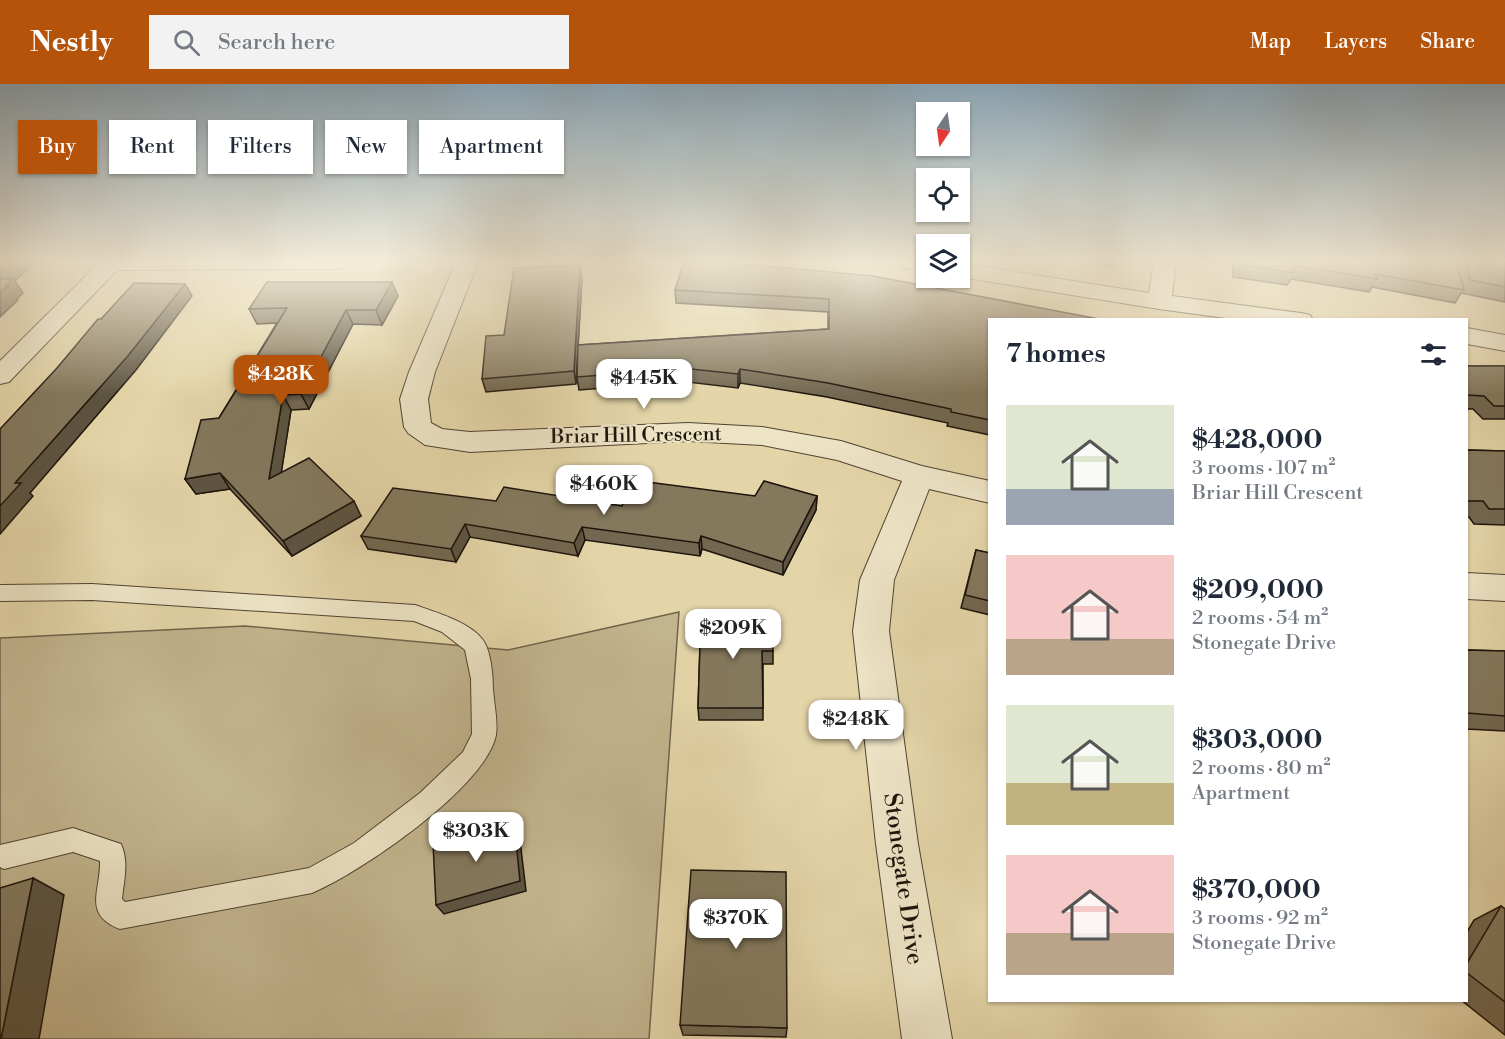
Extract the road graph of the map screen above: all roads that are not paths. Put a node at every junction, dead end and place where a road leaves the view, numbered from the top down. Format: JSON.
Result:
{"nodes":[{"id":1,"x":68,"y":307,"type":"edge"},
{"id":2,"x":449,"y":307,"type":"edge"},
{"id":3,"x":1195,"y":307,"type":"edge"},
{"id":4,"x":1285,"y":318,"type":"edge"},
{"id":5,"x":1468,"y":336,"type":"edge"},
{"id":6,"x":1505,"y":343,"type":"edge"},
{"id":7,"x":0,"y":376,"type":"edge"},
{"id":8,"x":919,"y":476,"type":"junction"},
{"id":9,"x":988,"y":492,"type":"edge"},
{"id":10,"x":1468,"y":586,"type":"edge"},
{"id":11,"x":1505,"y":588,"type":"edge"},
{"id":12,"x":0,"y":593,"type":"edge"},
{"id":13,"x":4,"y":856,"type":"dead end"},
{"id":14,"x":927,"y":1039,"type":"edge"}],
"edges":[{"from":1,"to":7,"type":"street"},
{"from":2,"to":8,"type":"street","name":"Briar Hill Crescent"},
{"from":3,"to":4,"type":"street"},
{"from":5,"to":6,"type":"street"},
{"from":8,"to":9,"type":"street","name":"Briar Hill Crescent"},
{"from":8,"to":14,"type":"street","name":"Stonegate Drive"},
{"from":10,"to":11,"type":"street"},
{"from":12,"to":13,"type":"lane"}]}
